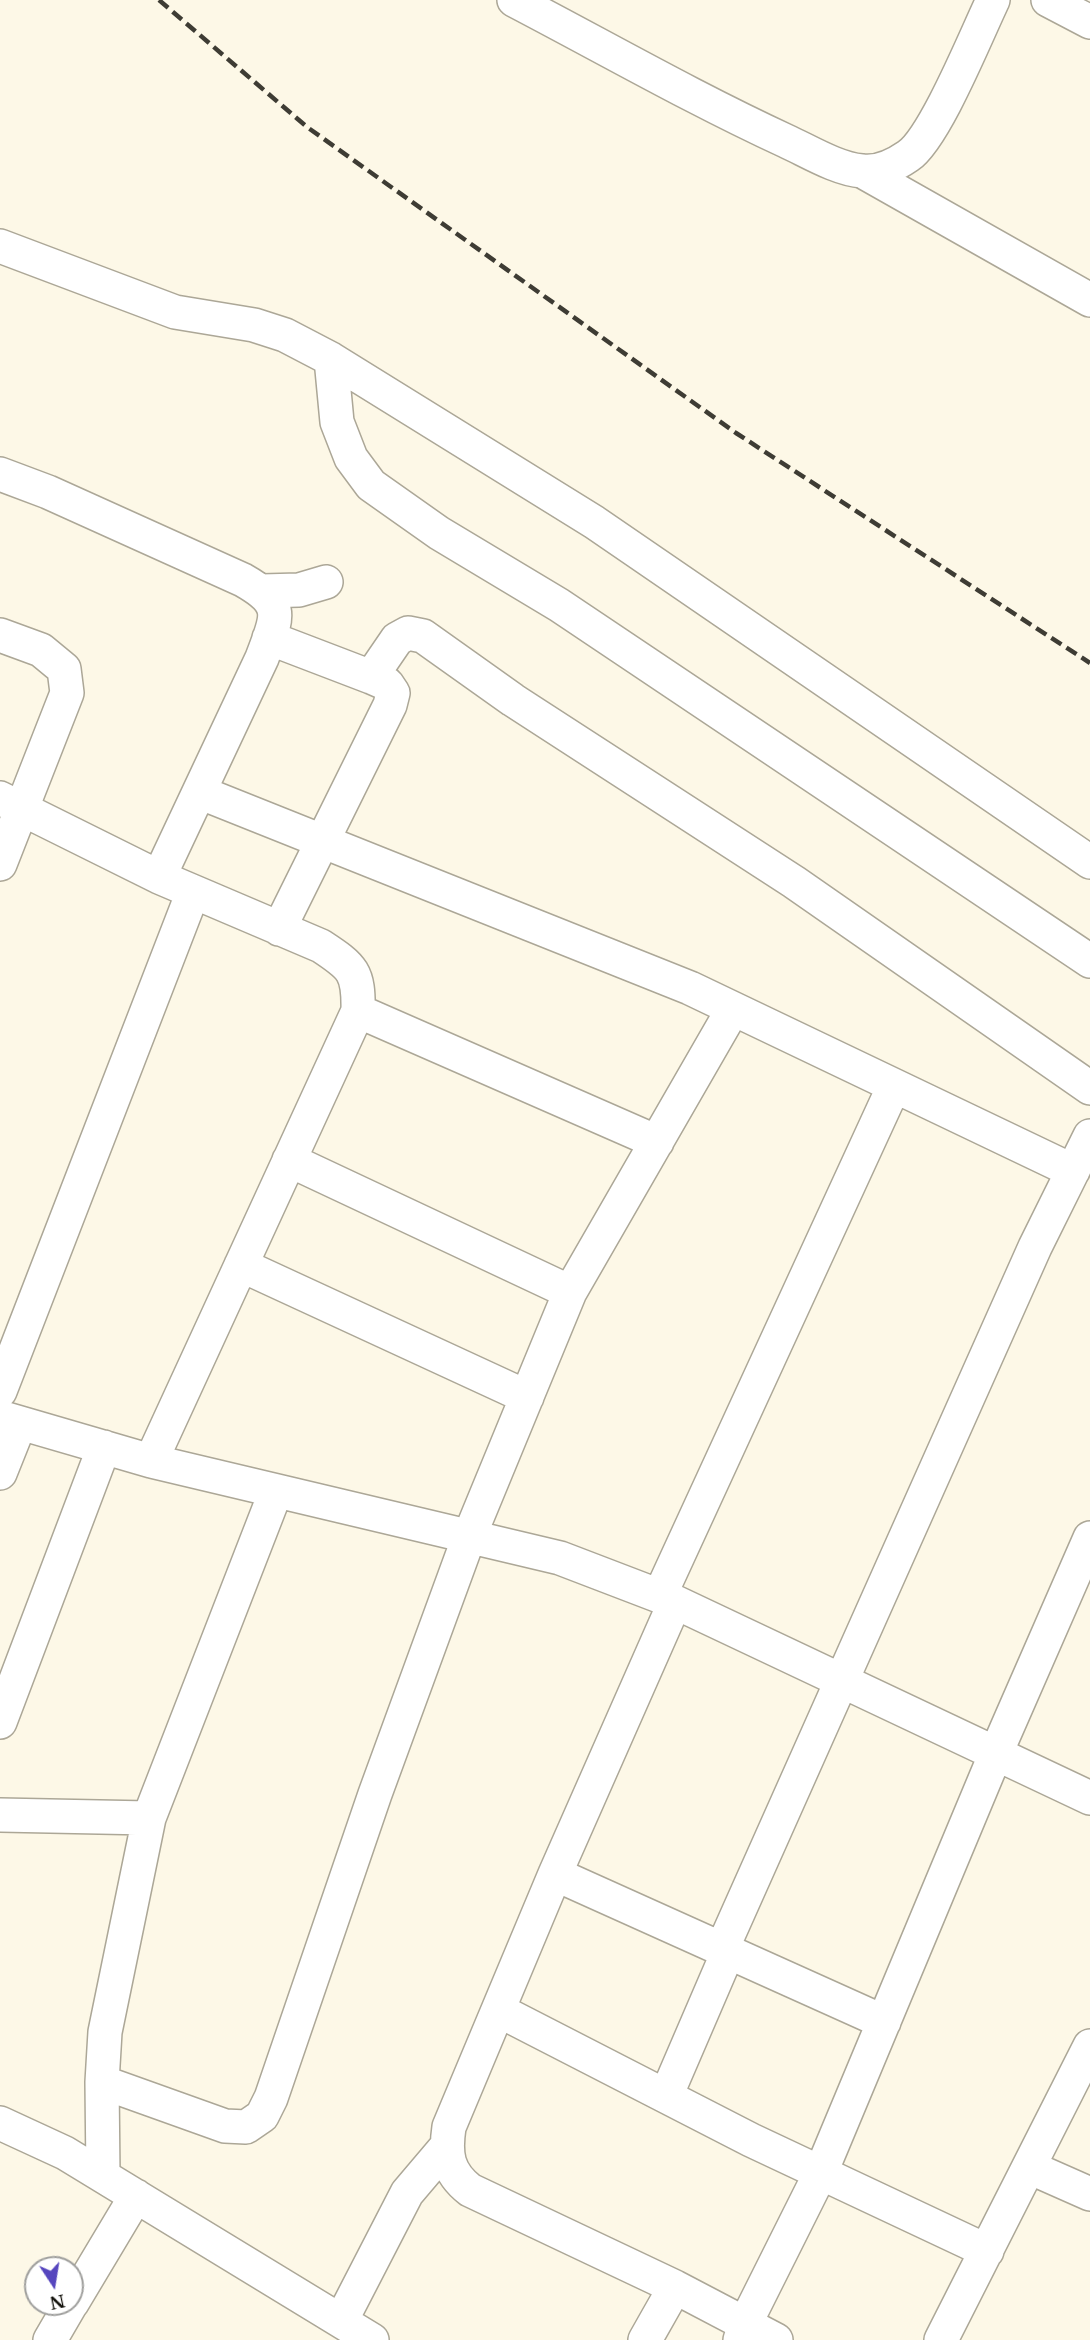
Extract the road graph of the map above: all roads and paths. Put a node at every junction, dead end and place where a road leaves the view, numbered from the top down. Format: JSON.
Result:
{"nodes":[{"id":1,"x":514,"y":0,"type":"edge"},
{"id":2,"x":993,"y":0,"type":"edge"},
{"id":3,"x":1048,"y":0,"type":"edge"},
{"id":4,"x":1090,"y":22,"type":"edge"},
{"id":5,"x":862,"y":171,"type":"junction"},
{"id":6,"x":0,"y":246,"type":"edge"},
{"id":7,"x":1090,"y":300,"type":"edge"},
{"id":8,"x":331,"y":359,"type":"junction"},
{"id":9,"x":0,"y":474,"type":"edge"},
{"id":10,"x":326,"y":582,"type":"dead end"},
{"id":11,"x":262,"y":591,"type":"junction"},
{"id":12,"x":0,"y":635,"type":"edge"},
{"id":13,"x":269,"y":638,"type":"junction"},
{"id":14,"x":371,"y":676,"type":"junction"},
{"id":15,"x":199,"y":792,"type":"junction"},
{"id":16,"x":10,"y":803,"type":"edge"},
{"id":17,"x":322,"y":842,"type":"junction"},
{"id":18,"x":1090,"y":862,"type":"edge"},
{"id":19,"x":0,"y":864,"type":"edge"},
{"id":20,"x":159,"y":877,"type":"junction"},
{"id":21,"x":193,"y":892,"type":"junction"},
{"id":22,"x":279,"y":929,"type":"junction"},
{"id":23,"x":1090,"y":961,"type":"edge"},
{"id":24,"x":733,"y":1009,"type":"junction"},
{"id":25,"x":358,"y":1011,"type":"junction"},
{"id":26,"x":894,"y":1086,"type":"junction"},
{"id":27,"x":1090,"y":1088,"type":"edge"},
{"id":28,"x":1090,"y":1136,"type":"edge"},
{"id":29,"x":657,"y":1142,"type":"junction"},
{"id":30,"x":290,"y":1160,"type":"junction"},
{"id":31,"x":1073,"y":1171,"type":"junction"},
{"id":32,"x":241,"y":1265,"type":"junction"},
{"id":33,"x":570,"y":1292,"type":"junction"},
{"id":34,"x":0,"y":1390,"type":"edge"},
{"id":35,"x":527,"y":1397,"type":"junction"},
{"id":36,"x":10,"y":1420,"type":"edge"},
{"id":37,"x":104,"y":1448,"type":"junction"},
{"id":38,"x":151,"y":1461,"type":"junction"},
{"id":39,"x":0,"y":1473,"type":"edge"},
{"id":40,"x":276,"y":1491,"type":"junction"},
{"id":41,"x":469,"y":1537,"type":"junction"},
{"id":42,"x":1090,"y":1538,"type":"edge"},
{"id":43,"x":668,"y":1598,"type":"junction"},
{"id":44,"x":842,"y":1680,"type":"junction"},
{"id":45,"x":0,"y":1722,"type":"edge"},
{"id":46,"x":996,"y":1753,"type":"junction"},
{"id":47,"x":1090,"y":1798,"type":"edge"},
{"id":48,"x":0,"y":1815,"type":"edge"},
{"id":49,"x":149,"y":1818,"type":"junction"},
{"id":50,"x":555,"y":1874,"type":"junction"},
{"id":51,"x":725,"y":1950,"type":"junction"},
{"id":52,"x":498,"y":2010,"type":"junction"},
{"id":53,"x":884,"y":2022,"type":"junction"},
{"id":54,"x":1090,"y":2046,"type":"edge"},
{"id":55,"x":102,"y":2082,"type":"junction"},
{"id":56,"x":666,"y":2096,"type":"junction"},
{"id":57,"x":0,"y":2123,"type":"edge"},
{"id":58,"x":446,"y":2146,"type":"junction"},
{"id":59,"x":1029,"y":2167,"type":"junction"},
{"id":60,"x":821,"y":2172,"type":"junction"},
{"id":61,"x":103,"y":2176,"type":"junction"},
{"id":62,"x":1090,"y":2194,"type":"edge"},
{"id":63,"x":136,"y":2196,"type":"junction"},
{"id":64,"x":987,"y":2251,"type":"junction"},
{"id":65,"x":84,"y":2284,"type":"edge"},
{"id":66,"x":675,"y":2288,"type":"junction"},
{"id":67,"x":65,"y":2316,"type":"edge"},
{"id":68,"x":341,"y":2321,"type":"junction"},
{"id":69,"x":743,"y":2332,"type":"edge"},
{"id":70,"x":50,"y":2340,"type":"edge"},
{"id":71,"x":372,"y":2340,"type":"edge"},
{"id":72,"x":645,"y":2340,"type":"edge"},
{"id":73,"x":776,"y":2340,"type":"edge"},
{"id":74,"x":941,"y":2340,"type":"edge"}],
"edges":[{"from":1,"to":5,"type":"street"},
{"from":2,"to":5,"type":"street"},
{"from":3,"to":4,"type":"street"},
{"from":5,"to":7,"type":"street"},
{"from":6,"to":8,"type":"street"},
{"from":8,"to":18,"type":"street"},
{"from":8,"to":23,"type":"street"},
{"from":9,"to":11,"type":"street"},
{"from":10,"to":11,"type":"street"},
{"from":11,"to":13,"type":"street"},
{"from":12,"to":16,"type":"street"},
{"from":13,"to":14,"type":"street"},
{"from":13,"to":15,"type":"street"},
{"from":14,"to":17,"type":"street"},
{"from":14,"to":27,"type":"street"},
{"from":15,"to":17,"type":"street"},
{"from":15,"to":20,"type":"street"},
{"from":16,"to":19,"type":"street"},
{"from":16,"to":20,"type":"street"},
{"from":17,"to":22,"type":"street"},
{"from":17,"to":24,"type":"street"},
{"from":20,"to":21,"type":"street"},
{"from":21,"to":22,"type":"street"},
{"from":21,"to":34,"type":"street"},
{"from":22,"to":25,"type":"street"},
{"from":24,"to":26,"type":"street"},
{"from":24,"to":29,"type":"street"},
{"from":25,"to":29,"type":"street"},
{"from":25,"to":30,"type":"street"},
{"from":26,"to":31,"type":"street"},
{"from":26,"to":43,"type":"street"},
{"from":28,"to":31,"type":"street"},
{"from":29,"to":33,"type":"street"},
{"from":30,"to":32,"type":"street"},
{"from":30,"to":33,"type":"street"},
{"from":31,"to":44,"type":"street"},
{"from":32,"to":35,"type":"street"},
{"from":32,"to":38,"type":"street"},
{"from":33,"to":35,"type":"street"},
{"from":35,"to":41,"type":"street"},
{"from":36,"to":37,"type":"street"},
{"from":36,"to":39,"type":"street"},
{"from":37,"to":38,"type":"street"},
{"from":37,"to":45,"type":"street"},
{"from":38,"to":40,"type":"street"},
{"from":40,"to":41,"type":"street"},
{"from":40,"to":49,"type":"street"},
{"from":41,"to":43,"type":"street"},
{"from":41,"to":55,"type":"street"},
{"from":42,"to":46,"type":"street"},
{"from":43,"to":44,"type":"street"},
{"from":43,"to":50,"type":"street"},
{"from":44,"to":46,"type":"street"},
{"from":44,"to":51,"type":"street"},
{"from":46,"to":47,"type":"street"},
{"from":46,"to":53,"type":"street"},
{"from":48,"to":49,"type":"street"},
{"from":49,"to":55,"type":"street"},
{"from":50,"to":51,"type":"street"},
{"from":50,"to":52,"type":"street"},
{"from":51,"to":53,"type":"street"},
{"from":51,"to":56,"type":"street"},
{"from":52,"to":56,"type":"street"},
{"from":52,"to":58,"type":"street"},
{"from":53,"to":60,"type":"street"},
{"from":54,"to":59,"type":"street"},
{"from":55,"to":61,"type":"street"},
{"from":56,"to":60,"type":"street"},
{"from":57,"to":61,"type":"street"},
{"from":58,"to":66,"type":"street"},
{"from":58,"to":68,"type":"street"},
{"from":59,"to":62,"type":"street"},
{"from":59,"to":64,"type":"street"},
{"from":60,"to":64,"type":"street"},
{"from":60,"to":69,"type":"street"},
{"from":61,"to":63,"type":"street"},
{"from":63,"to":65,"type":"street"},
{"from":63,"to":68,"type":"street"},
{"from":64,"to":74,"type":"street"},
{"from":66,"to":69,"type":"street"},
{"from":66,"to":72,"type":"street"},
{"from":67,"to":70,"type":"street"},
{"from":68,"to":71,"type":"street"},
{"from":69,"to":73,"type":"street"}]}
